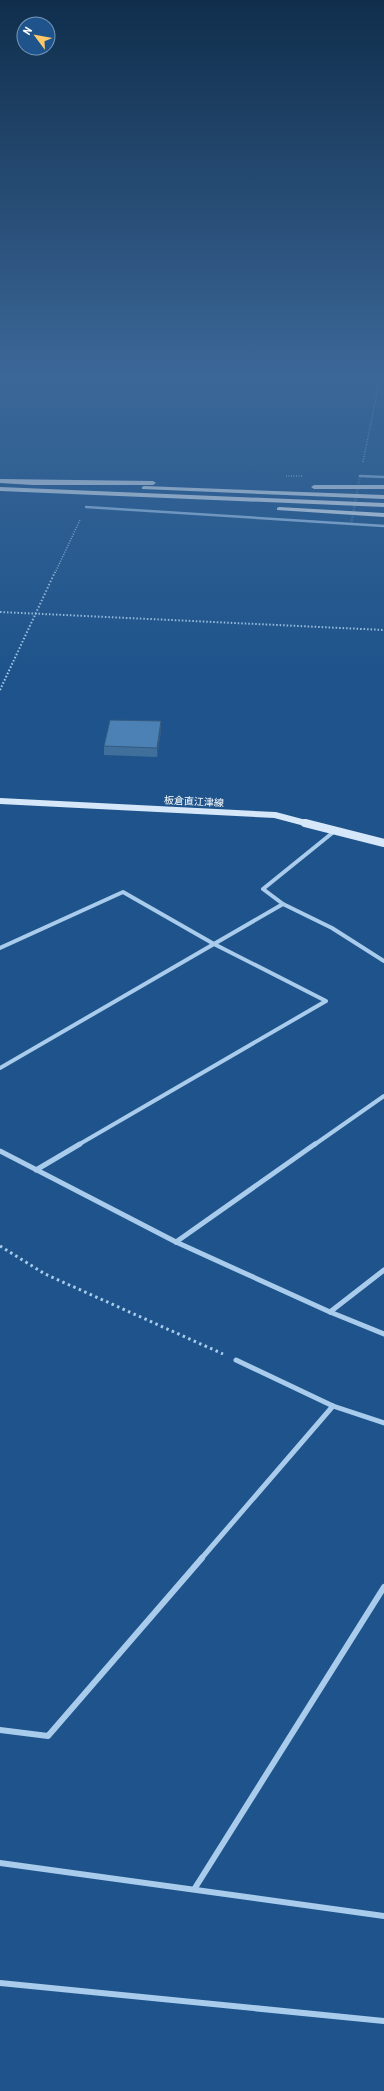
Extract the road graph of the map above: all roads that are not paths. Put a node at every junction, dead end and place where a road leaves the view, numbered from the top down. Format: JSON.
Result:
{"nodes":[{"id":1,"x":360,"y":476,"type":"dead end"},
{"id":2,"x":384,"y":477,"type":"edge"},
{"id":3,"x":3,"y":481,"type":"edge"},
{"id":4,"x":384,"y":487,"type":"edge"},
{"id":5,"x":0,"y":489,"type":"edge"},
{"id":6,"x":384,"y":497,"type":"edge"},
{"id":7,"x":204,"y":498,"type":"junction"},
{"id":8,"x":384,"y":505,"type":"edge"},
{"id":9,"x":86,"y":507,"type":"road end"},
{"id":10,"x":384,"y":515,"type":"edge"},
{"id":11,"x":384,"y":526,"type":"edge"},
{"id":12,"x":0,"y":801,"type":"edge"},
{"id":13,"x":336,"y":830,"type":"junction"},
{"id":14,"x":384,"y":843,"type":"edge"},
{"id":15,"x":283,"y":904,"type":"junction"},
{"id":16,"x":214,"y":944,"type":"junction"},
{"id":17,"x":0,"y":948,"type":"edge"},
{"id":18,"x":384,"y":962,"type":"edge"},
{"id":19,"x":0,"y":1068,"type":"edge"},
{"id":20,"x":384,"y":1096,"type":"edge"},
{"id":21,"x":0,"y":1151,"type":"edge"},
{"id":22,"x":36,"y":1170,"type":"junction"},
{"id":23,"x":176,"y":1242,"type":"junction"},
{"id":24,"x":384,"y":1270,"type":"edge"},
{"id":25,"x":330,"y":1312,"type":"junction"},
{"id":26,"x":384,"y":1334,"type":"edge"},
{"id":27,"x":236,"y":1360,"type":"road end"},
{"id":28,"x":333,"y":1406,"type":"junction"},
{"id":29,"x":384,"y":1423,"type":"edge"},
{"id":30,"x":384,"y":1587,"type":"edge"},
{"id":31,"x":0,"y":1730,"type":"edge"},
{"id":32,"x":0,"y":1863,"type":"edge"},
{"id":33,"x":195,"y":1888,"type":"junction"},
{"id":34,"x":384,"y":1916,"type":"edge"},
{"id":35,"x":0,"y":1983,"type":"edge"},
{"id":36,"x":384,"y":2021,"type":"edge"}],
"edges":[{"from":1,"to":2,"type":"street"},
{"from":3,"to":4,"type":"highway"},
{"from":3,"to":6,"type":"highway"},
{"from":5,"to":7,"type":"highway"},
{"from":7,"to":8,"type":"highway"},
{"from":7,"to":10,"type":"highway"},
{"from":9,"to":11,"type":"street"},
{"from":12,"to":13,"type":"main road","name":"板倉直江津線"},
{"from":13,"to":14,"type":"main road","name":"板倉直江津線"},
{"from":13,"to":15,"type":"street"},
{"from":15,"to":16,"type":"street"},
{"from":15,"to":18,"type":"street"},
{"from":16,"to":17,"type":"street"},
{"from":16,"to":19,"type":"street"},
{"from":16,"to":22,"type":"street"},
{"from":20,"to":23,"type":"street"},
{"from":21,"to":22,"type":"street"},
{"from":22,"to":23,"type":"street"},
{"from":23,"to":25,"type":"street"},
{"from":24,"to":25,"type":"street"},
{"from":25,"to":26,"type":"street"},
{"from":27,"to":28,"type":"street"},
{"from":28,"to":29,"type":"street"},
{"from":28,"to":31,"type":"street"},
{"from":30,"to":33,"type":"street"},
{"from":32,"to":33,"type":"street"},
{"from":33,"to":34,"type":"street"},
{"from":35,"to":36,"type":"street"}]}
